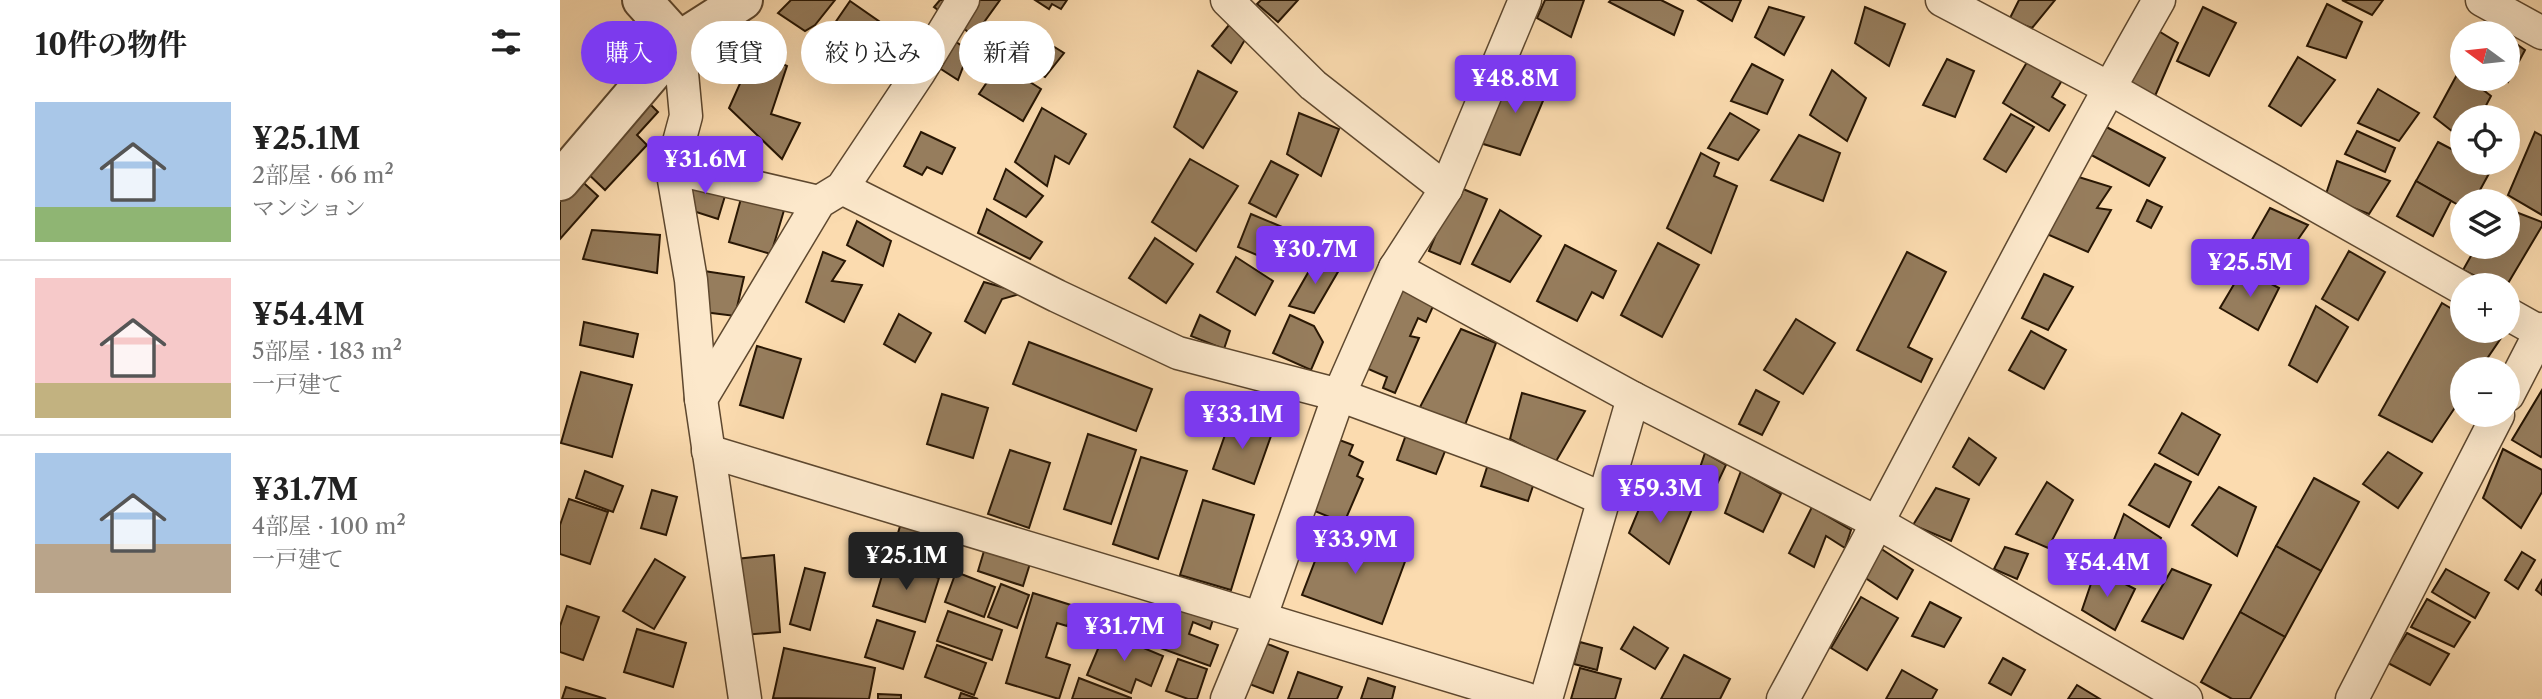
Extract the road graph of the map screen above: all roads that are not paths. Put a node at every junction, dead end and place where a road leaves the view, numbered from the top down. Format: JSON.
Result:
{"nodes":[{"id":1,"x":642,"y":0,"type":"edge"},
{"id":2,"x":743,"y":0,"type":"edge"},
{"id":3,"x":963,"y":0,"type":"edge"},
{"id":4,"x":1227,"y":0,"type":"edge"},
{"id":5,"x":1525,"y":0,"type":"edge"},
{"id":6,"x":1942,"y":0,"type":"edge"},
{"id":7,"x":2159,"y":0,"type":"edge"},
{"id":8,"x":2482,"y":0,"type":"edge"},
{"id":9,"x":2542,"y":33,"type":"edge"},
{"id":10,"x":679,"y":41,"type":"junction"},
{"id":11,"x":2109,"y":88,"type":"junction"},
{"id":12,"x":671,"y":168,"type":"junction"},
{"id":13,"x":560,"y":181,"type":"edge"},
{"id":14,"x":1446,"y":189,"type":"junction"},
{"id":15,"x":830,"y":195,"type":"junction"},
{"id":16,"x":1395,"y":268,"type":"junction"},
{"id":17,"x":2450,"y":281,"type":"edge"},
{"id":18,"x":2520,"y":320,"type":"edge"},
{"id":19,"x":2541,"y":331,"type":"edge"},
{"id":20,"x":2520,"y":372,"type":"edge"},
{"id":21,"x":1339,"y":396,"type":"junction"},
{"id":22,"x":1633,"y":398,"type":"junction"},
{"id":23,"x":701,"y":400,"type":"junction"},
{"id":24,"x":2492,"y":427,"type":"edge"},
{"id":25,"x":708,"y":451,"type":"junction"},
{"id":26,"x":1603,"y":499,"type":"junction"},
{"id":27,"x":1878,"y":523,"type":"junction"},
{"id":28,"x":1260,"y":619,"type":"junction"},
{"id":29,"x":744,"y":699,"type":"edge"},
{"id":30,"x":1227,"y":699,"type":"edge"},
{"id":31,"x":1527,"y":699,"type":"edge"},
{"id":32,"x":1546,"y":699,"type":"edge"},
{"id":33,"x":1783,"y":699,"type":"edge"},
{"id":34,"x":2186,"y":699,"type":"edge"},
{"id":35,"x":2352,"y":699,"type":"edge"}],
"edges":[{"from":1,"to":10,"type":"street"},
{"from":2,"to":10,"type":"street"},
{"from":3,"to":15,"type":"street"},
{"from":4,"to":14,"type":"street"},
{"from":5,"to":14,"type":"street"},
{"from":6,"to":11,"type":"street"},
{"from":7,"to":11,"type":"street"},
{"from":8,"to":9,"type":"street"},
{"from":10,"to":12,"type":"street"},
{"from":10,"to":13,"type":"street"},
{"from":11,"to":17,"type":"street"},
{"from":11,"to":27,"type":"street"},
{"from":12,"to":15,"type":"street"},
{"from":12,"to":23,"type":"street"},
{"from":14,"to":16,"type":"street"},
{"from":15,"to":21,"type":"street"},
{"from":15,"to":23,"type":"street"},
{"from":16,"to":21,"type":"street"},
{"from":16,"to":22,"type":"street"},
{"from":18,"to":19,"type":"street"},
{"from":19,"to":20,"type":"street"},
{"from":21,"to":26,"type":"street"},
{"from":21,"to":28,"type":"street"},
{"from":22,"to":26,"type":"street"},
{"from":22,"to":27,"type":"street"},
{"from":23,"to":25,"type":"street"},
{"from":24,"to":35,"type":"street"},
{"from":25,"to":28,"type":"street"},
{"from":25,"to":29,"type":"street"},
{"from":26,"to":32,"type":"street"},
{"from":27,"to":33,"type":"street"},
{"from":27,"to":34,"type":"street"},
{"from":28,"to":30,"type":"street"},
{"from":28,"to":31,"type":"street"}]}
